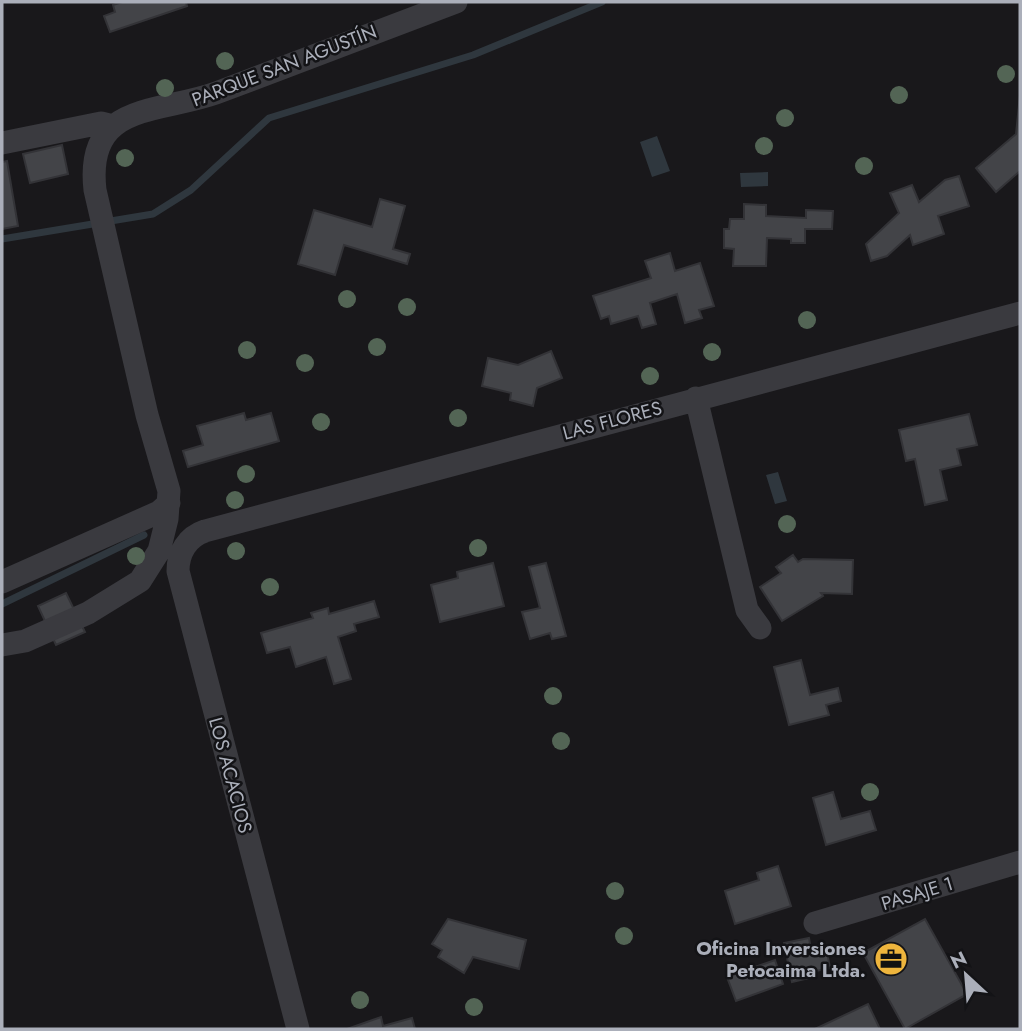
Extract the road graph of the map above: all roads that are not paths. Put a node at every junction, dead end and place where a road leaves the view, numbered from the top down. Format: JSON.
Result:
{"nodes":[{"id":1,"x":456,"y":2,"type":"edge"},
{"id":2,"x":113,"y":125,"type":"junction"},
{"id":3,"x":2,"y":143,"type":"edge"},
{"id":4,"x":1020,"y":313,"type":"edge"},
{"id":5,"x":696,"y":398,"type":"junction"},
{"id":6,"x":169,"y":503,"type":"junction"},
{"id":7,"x":205,"y":531,"type":"joint"},
{"id":8,"x":2,"y":582,"type":"edge"},
{"id":9,"x":108,"y":599,"type":"junction"},
{"id":10,"x":760,"y":628,"type":"dead end"},
{"id":11,"x":2,"y":638,"type":"edge"},
{"id":12,"x":2,"y":645,"type":"edge"},
{"id":13,"x":1020,"y":862,"type":"edge"},
{"id":14,"x":815,"y":923,"type":"dead end"},
{"id":15,"x":298,"y":1029,"type":"edge"}],
"edges":[{"from":1,"to":2,"type":"street","name":"PARQUE SAN AGUSTÍN"},
{"from":2,"to":3,"type":"street"},
{"from":2,"to":6,"type":"street"},
{"from":4,"to":5,"type":"street","name":"LAS FLORES"},
{"from":5,"to":7,"type":"street","name":"LAS FLORES"},
{"from":5,"to":10,"type":"street"},
{"from":6,"to":8,"type":"street"},
{"from":6,"to":9,"type":"street"},
{"from":7,"to":15,"type":"street","name":"LOS ACACIOS"},
{"from":9,"to":11,"type":"street"},
{"from":9,"to":12,"type":"street"},
{"from":13,"to":14,"type":"street","name":"PASAJE 1"}]}
